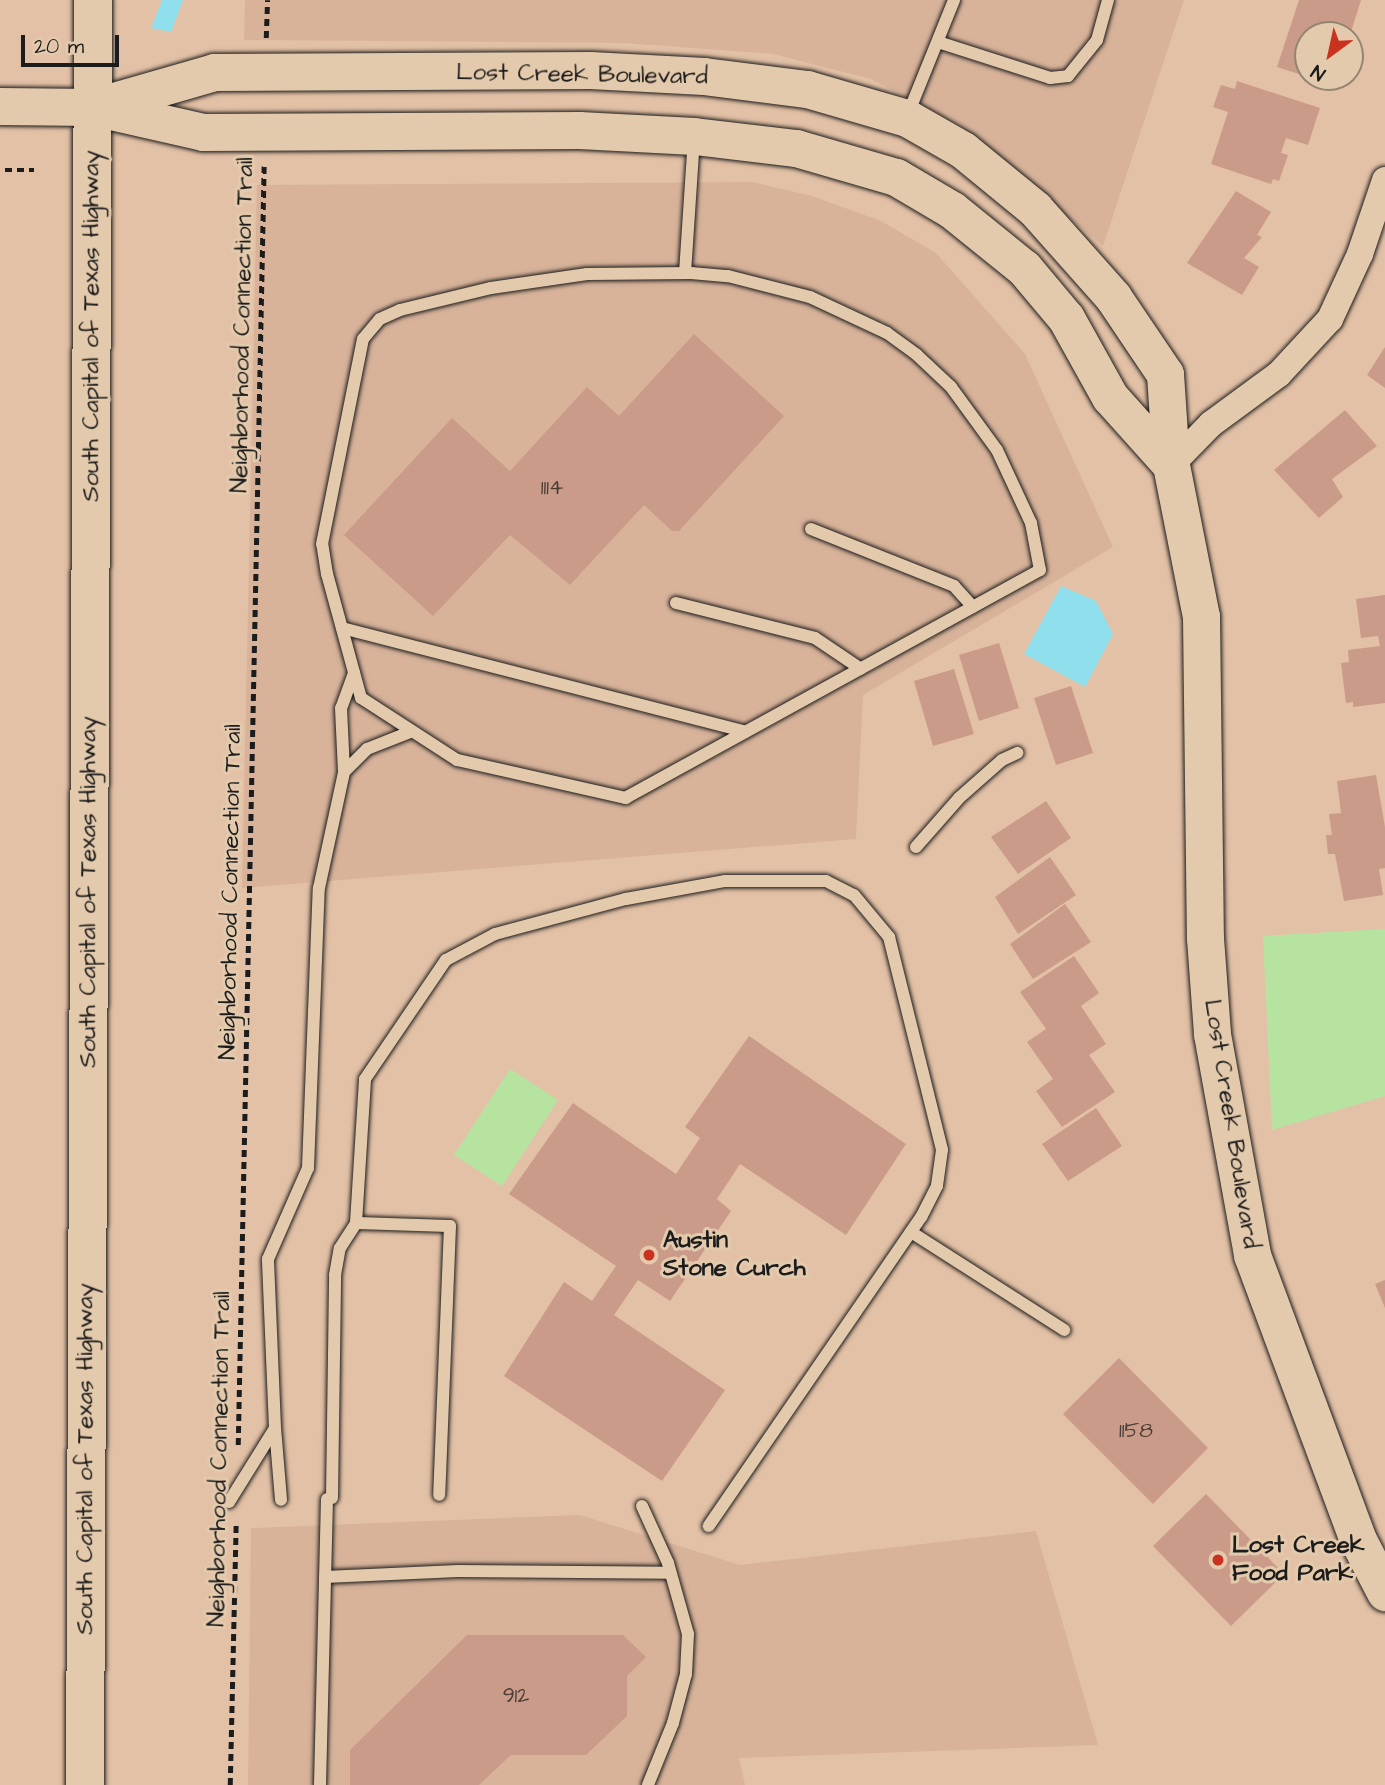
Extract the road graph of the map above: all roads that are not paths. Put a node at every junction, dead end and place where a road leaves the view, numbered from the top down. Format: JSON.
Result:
{"nodes":[{"id":1,"x":93,"y":0,"type":"edge"},
{"id":2,"x":954,"y":0,"type":"edge"},
{"id":3,"x":1108,"y":0,"type":"edge"},
{"id":4,"x":938,"y":41,"type":"junction"},
{"id":5,"x":0,"y":106,"type":"edge"},
{"id":6,"x":93,"y":107,"type":"junction"},
{"id":7,"x":907,"y":118,"type":"junction"},
{"id":8,"x":694,"y":136,"type":"junction"},
{"id":9,"x":1385,"y":180,"type":"edge"},
{"id":10,"x":685,"y":273,"type":"junction"},
{"id":11,"x":1171,"y":465,"type":"junction"},
{"id":12,"x":811,"y":529,"type":"dead end"},
{"id":13,"x":676,"y":603,"type":"dead end"},
{"id":14,"x":973,"y":607,"type":"junction"},
{"id":15,"x":342,"y":628,"type":"junction"},
{"id":16,"x":861,"y":669,"type":"junction"},
{"id":17,"x":354,"y":673,"type":"junction"},
{"id":18,"x":410,"y":732,"type":"junction"},
{"id":19,"x":746,"y":732,"type":"junction"},
{"id":20,"x":1017,"y":753,"type":"dead end"},
{"id":21,"x":344,"y":772,"type":"junction"},
{"id":22,"x":916,"y":847,"type":"dead end"},
{"id":23,"x":356,"y":1223,"type":"junction"},
{"id":24,"x":911,"y":1232,"type":"junction"},
{"id":25,"x":1064,"y":1331,"type":"dead end"},
{"id":26,"x":275,"y":1428,"type":"junction"},
{"id":27,"x":439,"y":1495,"type":"dead end"},
{"id":28,"x":281,"y":1500,"type":"dead end"},
{"id":29,"x":229,"y":1502,"type":"dead end"},
{"id":30,"x":642,"y":1506,"type":"dead end"},
{"id":31,"x":709,"y":1526,"type":"dead end"},
{"id":32,"x":670,"y":1573,"type":"junction"},
{"id":33,"x":324,"y":1577,"type":"junction"},
{"id":34,"x":1385,"y":1592,"type":"edge"},
{"id":35,"x":85,"y":1785,"type":"edge"},
{"id":36,"x":320,"y":1785,"type":"edge"},
{"id":37,"x":648,"y":1785,"type":"edge"}],
"edges":[{"from":1,"to":6,"type":"highway","name":"South Capital of Texas Highway"},
{"from":2,"to":4,"type":"lane"},
{"from":3,"to":4,"type":"lane"},
{"from":4,"to":7,"type":"lane"},
{"from":5,"to":6,"type":"street","name":"Lost Creek Boulevard"},
{"from":6,"to":7,"type":"street","name":"Lost Creek Boulevard"},
{"from":6,"to":8,"type":"street","name":"Lost Creek Boulevard"},
{"from":6,"to":35,"type":"highway","name":"South Capital of Texas Highway"},
{"from":7,"to":11,"type":"street","name":"Lost Creek Boulevard"},
{"from":8,"to":10,"type":"lane"},
{"from":8,"to":11,"type":"street","name":"Lost Creek Boulevard"},
{"from":9,"to":11,"type":"street"},
{"from":10,"to":14,"type":"lane"},
{"from":10,"to":15,"type":"lane"},
{"from":11,"to":34,"type":"street","name":"Lost Creek Boulevard"},
{"from":12,"to":14,"type":"lane"},
{"from":13,"to":16,"type":"lane"},
{"from":14,"to":16,"type":"lane"},
{"from":15,"to":17,"type":"lane"},
{"from":15,"to":19,"type":"lane"},
{"from":16,"to":19,"type":"lane"},
{"from":17,"to":18,"type":"lane"},
{"from":17,"to":21,"type":"lane"},
{"from":18,"to":19,"type":"lane"},
{"from":18,"to":21,"type":"lane"},
{"from":20,"to":22,"type":"lane"},
{"from":21,"to":26,"type":"lane"},
{"from":23,"to":24,"type":"lane"},
{"from":23,"to":27,"type":"lane"},
{"from":23,"to":33,"type":"lane"},
{"from":24,"to":25,"type":"lane"},
{"from":24,"to":31,"type":"lane"},
{"from":26,"to":28,"type":"lane"},
{"from":26,"to":29,"type":"lane"},
{"from":30,"to":32,"type":"lane"},
{"from":32,"to":33,"type":"lane"},
{"from":32,"to":37,"type":"lane"},
{"from":33,"to":36,"type":"lane"}]}
